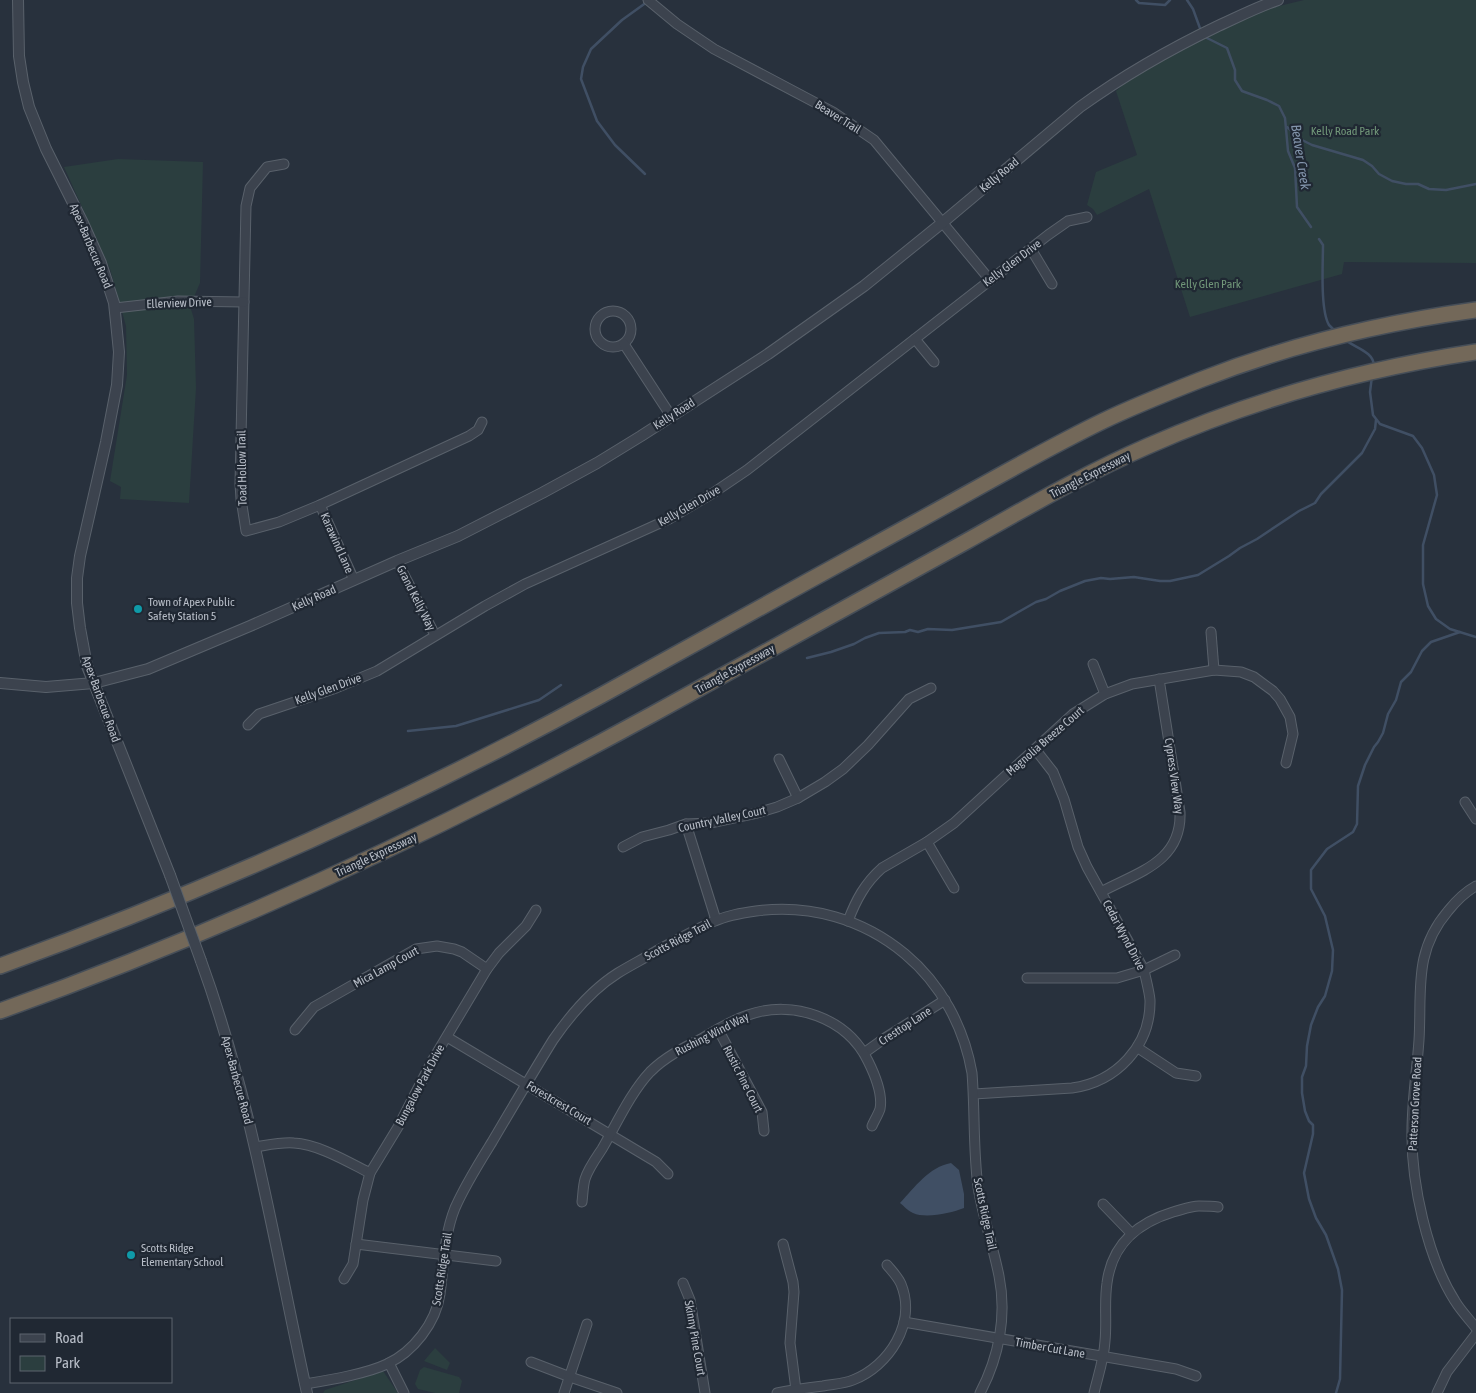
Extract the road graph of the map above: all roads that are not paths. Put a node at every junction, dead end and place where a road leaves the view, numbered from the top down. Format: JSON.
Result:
{"nodes":[{"id":1,"x":18,"y":0,"type":"edge"},
{"id":2,"x":648,"y":0,"type":"edge"},
{"id":3,"x":1278,"y":0,"type":"edge"},
{"id":4,"x":284,"y":164,"type":"dead end"},
{"id":5,"x":1087,"y":217,"type":"dead end"},
{"id":6,"x":942,"y":223,"type":"junction"},
{"id":7,"x":1031,"y":249,"type":"junction"},
{"id":8,"x":990,"y":280,"type":"junction"},
{"id":9,"x":1052,"y":284,"type":"dead end"},
{"id":10,"x":244,"y":302,"type":"junction"},
{"id":11,"x":115,"y":308,"type":"junction"},
{"id":12,"x":1476,"y":310,"type":"edge"},
{"id":13,"x":915,"y":339,"type":"junction"},
{"id":14,"x":624,"y":344,"type":"junction"},
{"id":15,"x":1476,"y":352,"type":"edge"},
{"id":16,"x":934,"y":362,"type":"dead end"},
{"id":17,"x":671,"y":416,"type":"junction"},
{"id":18,"x":482,"y":422,"type":"dead end"},
{"id":19,"x":320,"y":505,"type":"junction"},
{"id":20,"x":397,"y":561,"type":"junction"},
{"id":21,"x":354,"y":580,"type":"junction"},
{"id":22,"x":1212,"y":632,"type":"dead end"},
{"id":23,"x":435,"y":635,"type":"junction"},
{"id":24,"x":1093,"y":664,"type":"dead end"},
{"id":25,"x":1214,"y":670,"type":"junction"},
{"id":26,"x":1159,"y":679,"type":"junction"},
{"id":27,"x":0,"y":683,"type":"edge"},
{"id":28,"x":94,"y":683,"type":"junction"},
{"id":29,"x":931,"y":688,"type":"dead end"},
{"id":30,"x":1105,"y":694,"type":"junction"},
{"id":31,"x":248,"y":725,"type":"dead end"},
{"id":32,"x":1035,"y":749,"type":"junction"},
{"id":33,"x":779,"y":759,"type":"dead end"},
{"id":34,"x":1286,"y":763,"type":"dead end"},
{"id":35,"x":798,"y":798,"type":"junction"},
{"id":36,"x":1465,"y":802,"type":"dead end"},
{"id":37,"x":1476,"y":819,"type":"edge"},
{"id":38,"x":686,"y":824,"type":"junction"},
{"id":39,"x":926,"y":842,"type":"junction"},
{"id":40,"x":623,"y":847,"type":"dead end"},
{"id":41,"x":1476,"y":886,"type":"edge"},
{"id":42,"x":954,"y":888,"type":"dead end"},
{"id":43,"x":1101,"y":892,"type":"junction"},
{"id":44,"x":536,"y":910,"type":"dead end"},
{"id":45,"x":716,"y":920,"type":"junction"},
{"id":46,"x":848,"y":921,"type":"junction"},
{"id":47,"x":1175,"y":955,"type":"dead end"},
{"id":48,"x":0,"y":966,"type":"edge"},
{"id":49,"x":487,"y":969,"type":"junction"},
{"id":50,"x":1144,"y":970,"type":"junction"},
{"id":51,"x":1027,"y":978,"type":"dead end"},
{"id":52,"x":945,"y":1000,"type":"junction"},
{"id":53,"x":0,"y":1011,"type":"edge"},
{"id":54,"x":718,"y":1029,"type":"junction"},
{"id":55,"x":295,"y":1030,"type":"dead end"},
{"id":56,"x":447,"y":1037,"type":"junction"},
{"id":57,"x":1138,"y":1048,"type":"junction"},
{"id":58,"x":864,"y":1053,"type":"junction"},
{"id":59,"x":1196,"y":1076,"type":"dead end"},
{"id":60,"x":526,"y":1084,"type":"junction"},
{"id":61,"x":974,"y":1094,"type":"junction"},
{"id":62,"x":872,"y":1126,"type":"dead end"},
{"id":63,"x":764,"y":1131,"type":"dead end"},
{"id":64,"x":611,"y":1134,"type":"junction"},
{"id":65,"x":255,"y":1147,"type":"junction"},
{"id":66,"x":370,"y":1172,"type":"junction"},
{"id":67,"x":668,"y":1174,"type":"dead end"},
{"id":68,"x":582,"y":1202,"type":"dead end"},
{"id":69,"x":1103,"y":1204,"type":"dead end"},
{"id":70,"x":1218,"y":1207,"type":"dead end"},
{"id":71,"x":1131,"y":1233,"type":"junction"},
{"id":72,"x":356,"y":1244,"type":"junction"},
{"id":73,"x":783,"y":1244,"type":"dead end"},
{"id":74,"x":445,"y":1254,"type":"junction"},
{"id":75,"x":496,"y":1260,"type":"dead end"},
{"id":76,"x":888,"y":1265,"type":"dead end"},
{"id":77,"x":344,"y":1279,"type":"dead end"},
{"id":78,"x":683,"y":1283,"type":"dead end"},
{"id":79,"x":904,"y":1322,"type":"junction"},
{"id":80,"x":587,"y":1324,"type":"dead end"},
{"id":81,"x":1476,"y":1328,"type":"edge"},
{"id":82,"x":1476,"y":1334,"type":"edge"},
{"id":83,"x":1000,"y":1338,"type":"junction"},
{"id":84,"x":1103,"y":1357,"type":"junction"},
{"id":85,"x":531,"y":1362,"type":"dead end"},
{"id":86,"x":389,"y":1363,"type":"junction"},
{"id":87,"x":1196,"y":1376,"type":"dead end"},
{"id":88,"x":570,"y":1378,"type":"junction"},
{"id":89,"x":306,"y":1388,"type":"edge"},
{"id":90,"x":796,"y":1390,"type":"junction"},
{"id":91,"x":404,"y":1393,"type":"edge"},
{"id":92,"x":564,"y":1393,"type":"edge"},
{"id":93,"x":617,"y":1393,"type":"edge"},
{"id":94,"x":705,"y":1393,"type":"edge"},
{"id":95,"x":777,"y":1393,"type":"edge"},
{"id":96,"x":980,"y":1393,"type":"edge"},
{"id":97,"x":1094,"y":1393,"type":"edge"},
{"id":98,"x":1437,"y":1393,"type":"edge"}],
"edges":[{"from":1,"to":11,"type":"street","name":"Apex-Barbecue Road"},
{"from":2,"to":6,"type":"street","name":"Beaver Trail"},
{"from":3,"to":6,"type":"street","name":"Kelly Road"},
{"from":4,"to":10,"type":"street","name":"Toad Hollow Trail"},
{"from":5,"to":7,"type":"street","name":"Kelly Glen Drive"},
{"from":6,"to":8,"type":"street","name":"Beaver Trail"},
{"from":6,"to":17,"type":"street","name":"Kelly Road"},
{"from":7,"to":8,"type":"street","name":"Kelly Glen Drive"},
{"from":7,"to":9,"type":"street"},
{"from":8,"to":13,"type":"street","name":"Kelly Glen Drive"},
{"from":10,"to":11,"type":"street","name":"Ellerview Drive"},
{"from":10,"to":19,"type":"street","name":"Toad Hollow Trail"},
{"from":11,"to":28,"type":"street","name":"Apex-Barbecue Road"},
{"from":12,"to":48,"type":"highway"},
{"from":13,"to":16,"type":"street"},
{"from":13,"to":23,"type":"street","name":"Kelly Glen Drive"},
{"from":14,"to":14,"type":"street"},
{"from":14,"to":17,"type":"street"},
{"from":15,"to":53,"type":"highway","name":"Triangle Expressway"},
{"from":17,"to":20,"type":"street","name":"Kelly Road"},
{"from":18,"to":19,"type":"street","name":"Toad Hollow Trail"},
{"from":19,"to":21,"type":"street","name":"Karawind Lane"},
{"from":20,"to":21,"type":"street","name":"Kelly Road"},
{"from":20,"to":23,"type":"street","name":"Grand Kelly Way"},
{"from":21,"to":28,"type":"street","name":"Kelly Road"},
{"from":22,"to":25,"type":"street"},
{"from":23,"to":31,"type":"street","name":"Kelly Glen Drive"},
{"from":24,"to":30,"type":"street"},
{"from":25,"to":26,"type":"street","name":"Magnolia Breeze Court"},
{"from":25,"to":34,"type":"street","name":"Magnolia Breeze Court"},
{"from":26,"to":30,"type":"street","name":"Magnolia Breeze Court"},
{"from":26,"to":43,"type":"street","name":"Cypress View Way"},
{"from":27,"to":28,"type":"street","name":"Kelly Road"},
{"from":28,"to":65,"type":"street","name":"Apex-Barbecue Road","bridge":true},
{"from":29,"to":35,"type":"street","name":"Country Valley Court"},
{"from":30,"to":32,"type":"street","name":"Magnolia Breeze Court"},
{"from":32,"to":39,"type":"street","name":"Magnolia Breeze Court"},
{"from":32,"to":43,"type":"street","name":"Cedar Wynd Drive"},
{"from":33,"to":35,"type":"street"},
{"from":35,"to":38,"type":"street","name":"Country Valley Court"},
{"from":36,"to":37,"type":"street"},
{"from":38,"to":40,"type":"street","name":"Country Valley Court"},
{"from":38,"to":45,"type":"street"},
{"from":39,"to":42,"type":"street"},
{"from":39,"to":46,"type":"street","name":"Magnolia Breeze Court"},
{"from":41,"to":81,"type":"street","name":"Patterson Grove Road"},
{"from":43,"to":50,"type":"street","name":"Cedar Wynd Drive"},
{"from":44,"to":49,"type":"street","name":"Bungalow Park Drive"},
{"from":45,"to":46,"type":"street","name":"Scotts Ridge Trail"},
{"from":45,"to":60,"type":"street","name":"Scotts Ridge Trail"},
{"from":46,"to":52,"type":"street","name":"Scotts Ridge Trail"},
{"from":47,"to":50,"type":"street"},
{"from":49,"to":55,"type":"street","name":"Mica Lamp Court"},
{"from":49,"to":56,"type":"street","name":"Bungalow Park Drive"},
{"from":50,"to":51,"type":"street"},
{"from":50,"to":57,"type":"street","name":"Cedar Wynd Drive"},
{"from":52,"to":58,"type":"street","name":"Cresttop Lane"},
{"from":52,"to":61,"type":"street","name":"Scotts Ridge Trail"},
{"from":54,"to":58,"type":"street","name":"Rushing Wind Way"},
{"from":54,"to":63,"type":"street","name":"Rustic Pine Court"},
{"from":54,"to":64,"type":"street","name":"Rushing Wind Way"},
{"from":56,"to":60,"type":"street","name":"Forestcrest Court"},
{"from":56,"to":66,"type":"street","name":"Bungalow Park Drive"},
{"from":57,"to":59,"type":"street"},
{"from":57,"to":61,"type":"street","name":"Cedar Wynd Drive"},
{"from":58,"to":62,"type":"street","name":"Rushing Wind Way"},
{"from":60,"to":64,"type":"street","name":"Forestcrest Court"},
{"from":60,"to":74,"type":"street","name":"Scotts Ridge Trail"},
{"from":61,"to":83,"type":"street","name":"Scotts Ridge Trail"},
{"from":64,"to":67,"type":"street","name":"Forestcrest Court"},
{"from":64,"to":68,"type":"street","name":"Rushing Wind Way"},
{"from":65,"to":66,"type":"street"},
{"from":65,"to":89,"type":"street","name":"Apex-Barbecue Road"},
{"from":66,"to":72,"type":"street","name":"Bungalow Park Drive"},
{"from":69,"to":71,"type":"street"},
{"from":70,"to":71,"type":"street"},
{"from":71,"to":84,"type":"street"},
{"from":72,"to":74,"type":"street"},
{"from":72,"to":77,"type":"street","name":"Bungalow Park Drive"},
{"from":73,"to":90,"type":"street"},
{"from":74,"to":75,"type":"street"},
{"from":74,"to":86,"type":"street","name":"Scotts Ridge Trail"},
{"from":76,"to":79,"type":"street"},
{"from":78,"to":94,"type":"street","name":"Skinny Pine Court"},
{"from":79,"to":83,"type":"street","name":"Timber Cut Lane"},
{"from":79,"to":90,"type":"street"},
{"from":80,"to":88,"type":"street"},
{"from":82,"to":98,"type":"street"},
{"from":83,"to":84,"type":"street","name":"Timber Cut Lane"},
{"from":83,"to":96,"type":"street","name":"Scotts Ridge Trail"},
{"from":84,"to":87,"type":"street","name":"Timber Cut Lane"},
{"from":84,"to":97,"type":"street"},
{"from":85,"to":88,"type":"street"},
{"from":86,"to":89,"type":"street","name":"Scotts Ridge Trail"},
{"from":86,"to":91,"type":"street"},
{"from":88,"to":92,"type":"street"},
{"from":88,"to":93,"type":"street"},
{"from":90,"to":95,"type":"street"}]}
